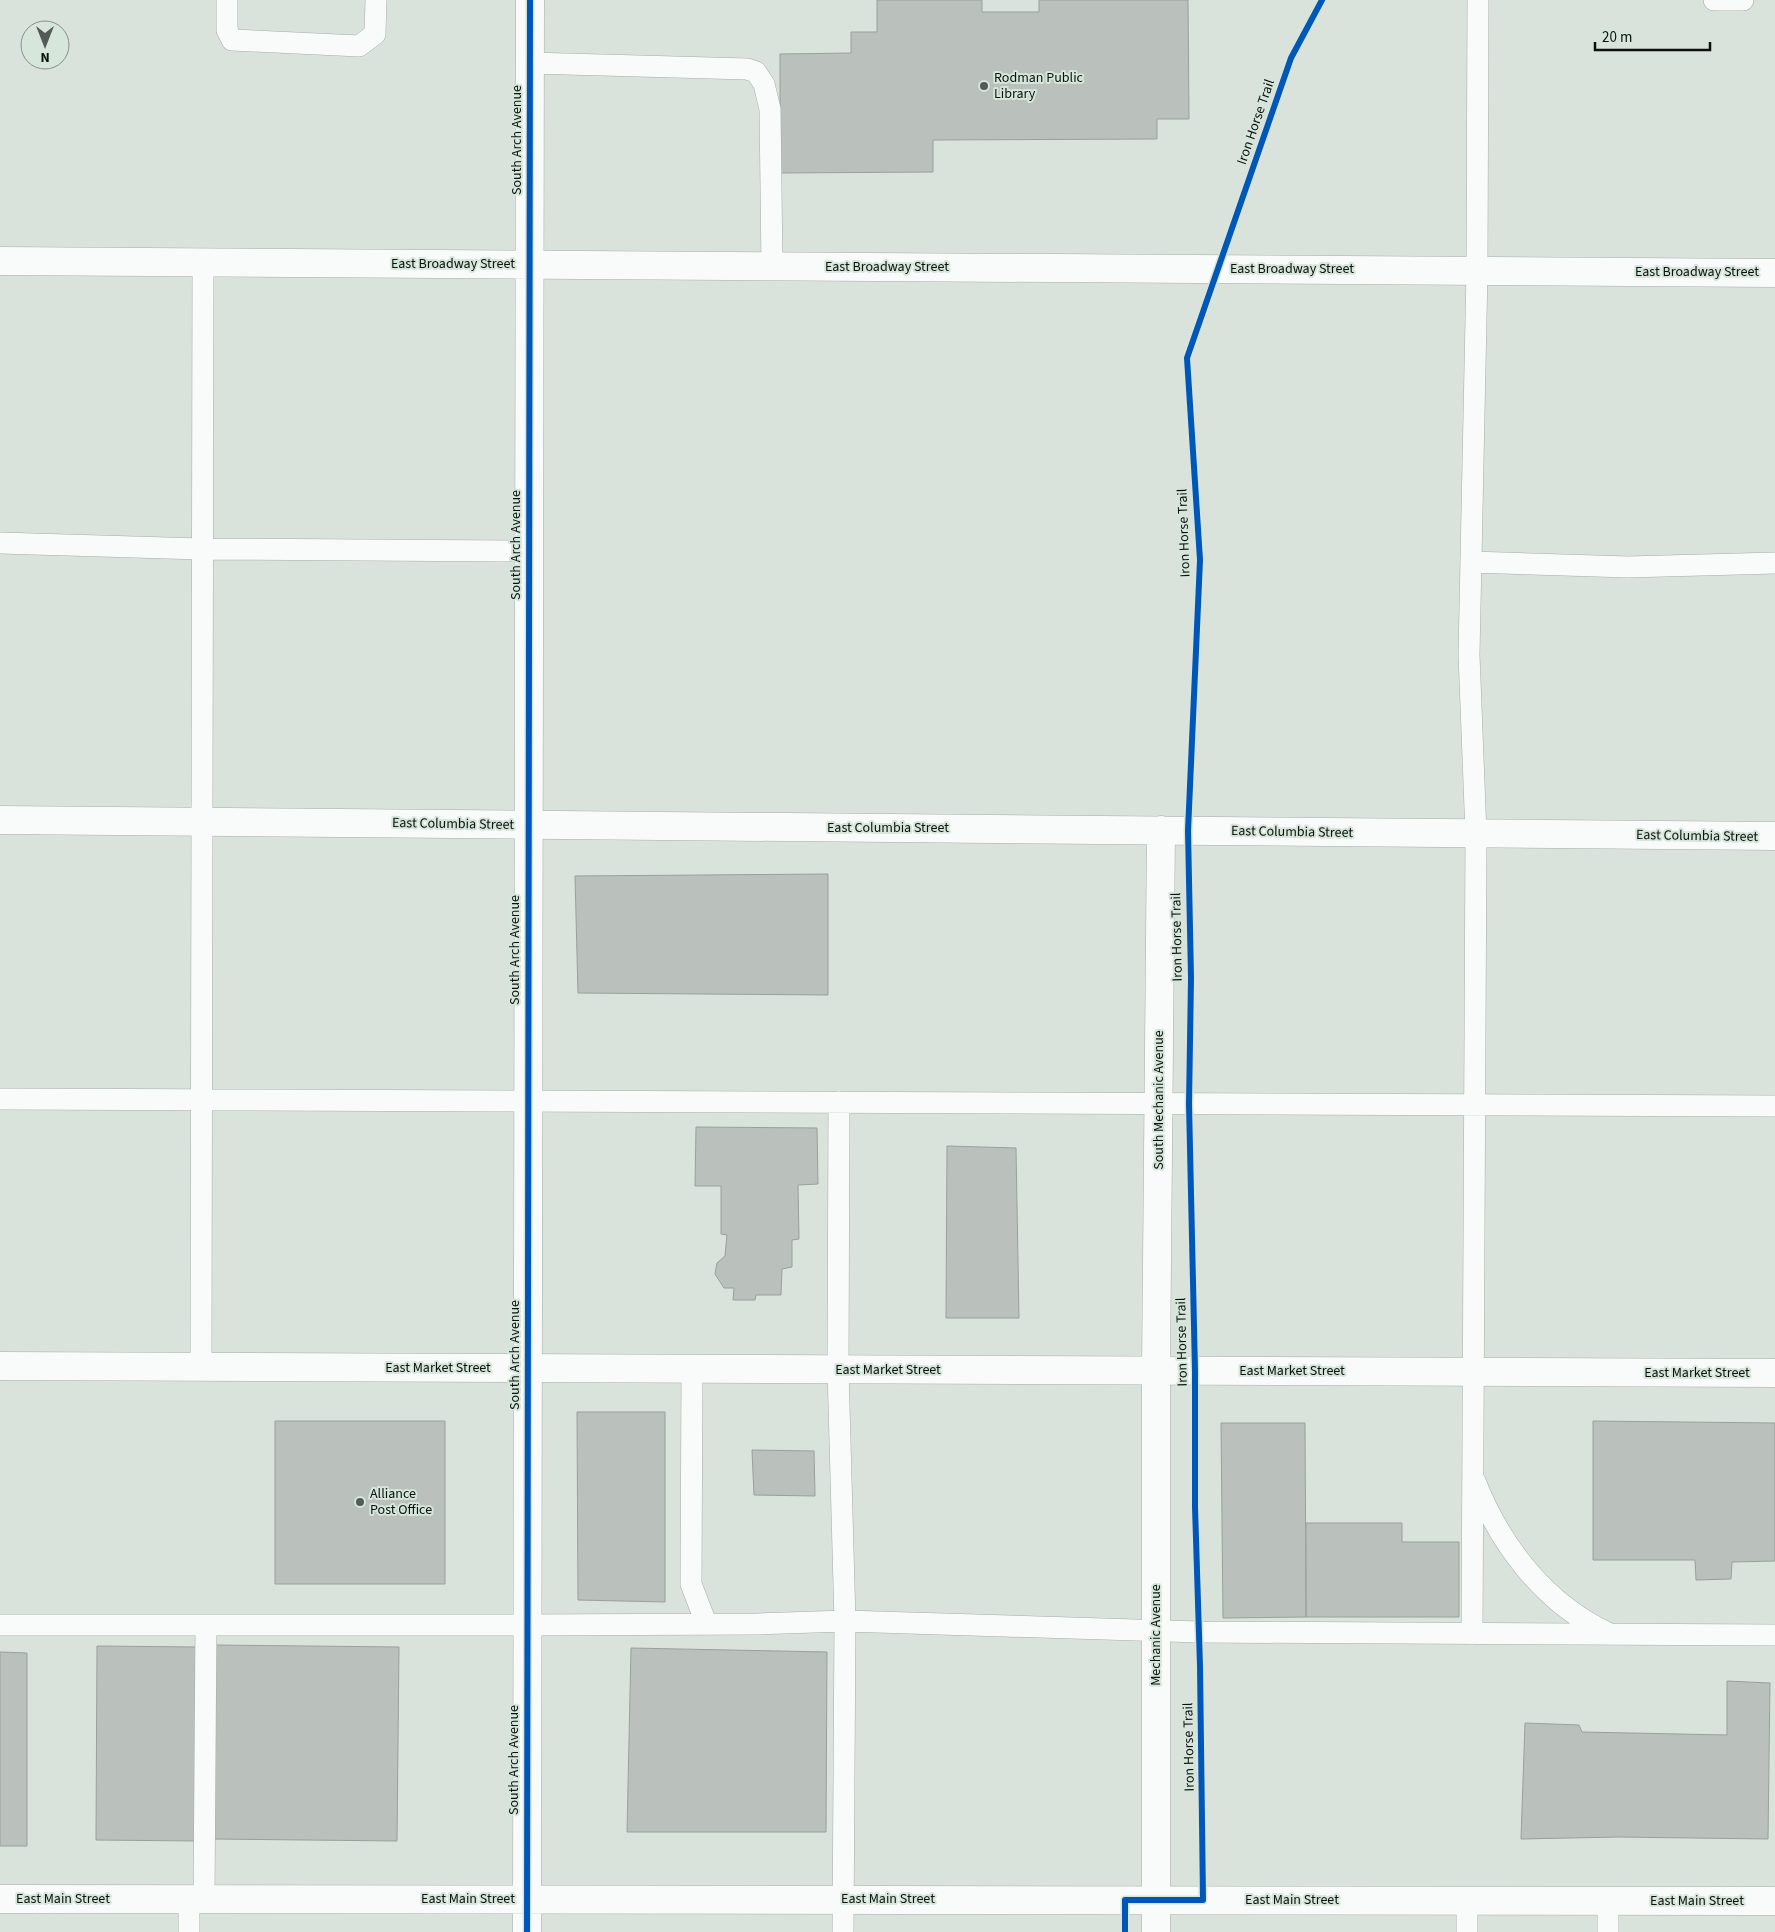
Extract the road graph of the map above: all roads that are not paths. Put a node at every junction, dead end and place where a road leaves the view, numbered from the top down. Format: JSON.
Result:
{"nodes":[{"id":1,"x":227,"y":0,"type":"edge"},
{"id":2,"x":376,"y":0,"type":"edge"},
{"id":3,"x":530,"y":0,"type":"edge"},
{"id":4,"x":1478,"y":0,"type":"edge"},
{"id":5,"x":1714,"y":0,"type":"edge"},
{"id":6,"x":1743,"y":0,"type":"edge"},
{"id":7,"x":530,"y":64,"type":"junction"},
{"id":8,"x":0,"y":261,"type":"edge"},
{"id":9,"x":203,"y":262,"type":"junction"},
{"id":10,"x":529,"y":264,"type":"junction"},
{"id":11,"x":772,"y":266,"type":"junction"},
{"id":12,"x":1477,"y":270,"type":"junction"},
{"id":13,"x":1775,"y":272,"type":"edge"},
{"id":14,"x":0,"y":543,"type":"edge"},
{"id":15,"x":202,"y":549,"type":"junction"},
{"id":16,"x":529,"y":551,"type":"junction"},
{"id":17,"x":1471,"y":562,"type":"junction"},
{"id":18,"x":1775,"y":563,"type":"edge"},
{"id":19,"x":0,"y":820,"type":"edge"},
{"id":20,"x":201,"y":822,"type":"junction"},
{"id":21,"x":528,"y":825,"type":"junction"},
{"id":22,"x":1161,"y":830,"type":"junction"},
{"id":23,"x":1476,"y":834,"type":"junction"},
{"id":24,"x":1775,"y":836,"type":"edge"},
{"id":25,"x":0,"y":1099,"type":"edge"},
{"id":26,"x":201,"y":1100,"type":"junction"},
{"id":27,"x":528,"y":1102,"type":"junction"},
{"id":28,"x":839,"y":1102,"type":"junction"},
{"id":29,"x":1159,"y":1104,"type":"junction"},
{"id":30,"x":1474,"y":1105,"type":"junction"},
{"id":31,"x":1775,"y":1106,"type":"edge"},
{"id":32,"x":0,"y":1366,"type":"edge"},
{"id":33,"x":201,"y":1367,"type":"junction"},
{"id":34,"x":527,"y":1368,"type":"junction"},
{"id":35,"x":692,"y":1369,"type":"junction"},
{"id":36,"x":838,"y":1369,"type":"junction"},
{"id":37,"x":1156,"y":1370,"type":"junction"},
{"id":38,"x":1472,"y":1372,"type":"junction"},
{"id":39,"x":1775,"y":1373,"type":"edge"},
{"id":40,"x":1472,"y":1472,"type":"junction"},
{"id":41,"x":845,"y":1621,"type":"junction"},
{"id":42,"x":706,"y":1623,"type":"junction"},
{"id":43,"x":0,"y":1625,"type":"edge"},
{"id":44,"x":206,"y":1625,"type":"junction"},
{"id":45,"x":527,"y":1625,"type":"junction"},
{"id":46,"x":1156,"y":1631,"type":"junction"},
{"id":47,"x":1472,"y":1634,"type":"junction"},
{"id":48,"x":1611,"y":1634,"type":"junction"},
{"id":49,"x":1775,"y":1635,"type":"edge"},
{"id":50,"x":0,"y":1899,"type":"edge"},
{"id":51,"x":197,"y":1899,"type":"junction"},
{"id":52,"x":527,"y":1899,"type":"junction"},
{"id":53,"x":843,"y":1900,"type":"junction"},
{"id":54,"x":1156,"y":1900,"type":"junction"},
{"id":55,"x":1467,"y":1900,"type":"junction"},
{"id":56,"x":1608,"y":1900,"type":"junction"},
{"id":57,"x":1775,"y":1901,"type":"edge"},
{"id":58,"x":190,"y":1932,"type":"edge"},
{"id":59,"x":527,"y":1932,"type":"edge"},
{"id":60,"x":843,"y":1932,"type":"edge"},
{"id":61,"x":1156,"y":1932,"type":"edge"},
{"id":62,"x":1467,"y":1932,"type":"edge"},
{"id":63,"x":1608,"y":1932,"type":"edge"}],
"edges":[{"from":1,"to":2,"type":"lane"},
{"from":3,"to":7,"type":"street","name":"South Arch Avenue"},
{"from":4,"to":12,"type":"lane"},
{"from":5,"to":6,"type":"lane"},
{"from":7,"to":10,"type":"street","name":"South Arch Avenue"},
{"from":7,"to":11,"type":"lane"},
{"from":8,"to":9,"type":"street","name":"East Broadway Street"},
{"from":9,"to":10,"type":"street","name":"East Broadway Street"},
{"from":9,"to":15,"type":"lane"},
{"from":10,"to":11,"type":"street","name":"East Broadway Street"},
{"from":10,"to":16,"type":"street","name":"South Arch Avenue"},
{"from":11,"to":12,"type":"street","name":"East Broadway Street"},
{"from":12,"to":13,"type":"street","name":"East Broadway Street"},
{"from":12,"to":17,"type":"lane"},
{"from":14,"to":15,"type":"lane"},
{"from":15,"to":16,"type":"lane"},
{"from":15,"to":20,"type":"lane"},
{"from":16,"to":21,"type":"street","name":"South Arch Avenue"},
{"from":17,"to":18,"type":"lane"},
{"from":17,"to":23,"type":"lane"},
{"from":19,"to":20,"type":"street","name":"East Columbia Street"},
{"from":20,"to":21,"type":"street","name":"East Columbia Street"},
{"from":20,"to":26,"type":"lane"},
{"from":21,"to":22,"type":"street","name":"East Columbia Street"},
{"from":21,"to":27,"type":"street","name":"South Arch Avenue"},
{"from":22,"to":23,"type":"street","name":"East Columbia Street"},
{"from":22,"to":29,"type":"street","name":"South Mechanic Avenue"},
{"from":23,"to":24,"type":"street","name":"East Columbia Street"},
{"from":23,"to":30,"type":"lane"},
{"from":25,"to":26,"type":"lane"},
{"from":26,"to":27,"type":"lane"},
{"from":26,"to":33,"type":"lane"},
{"from":27,"to":28,"type":"lane"},
{"from":27,"to":34,"type":"street","name":"South Arch Avenue"},
{"from":28,"to":29,"type":"lane"},
{"from":28,"to":36,"type":"lane"},
{"from":29,"to":30,"type":"lane"},
{"from":29,"to":37,"type":"street","name":"South Mechanic Avenue"},
{"from":30,"to":31,"type":"lane"},
{"from":30,"to":38,"type":"lane"},
{"from":32,"to":33,"type":"street","name":"East Market Street"},
{"from":33,"to":34,"type":"street","name":"East Market Street"},
{"from":34,"to":35,"type":"street","name":"East Market Street"},
{"from":34,"to":45,"type":"street","name":"South Arch Avenue"},
{"from":35,"to":36,"type":"street","name":"East Market Street"},
{"from":35,"to":42,"type":"lane"},
{"from":36,"to":37,"type":"street","name":"East Market Street"},
{"from":36,"to":41,"type":"lane"},
{"from":37,"to":38,"type":"street","name":"East Market Street"},
{"from":37,"to":46,"type":"street","name":"Mechanic Avenue"},
{"from":38,"to":39,"type":"street","name":"East Market Street"},
{"from":38,"to":40,"type":"lane"},
{"from":40,"to":47,"type":"lane"},
{"from":40,"to":48,"type":"lane"},
{"from":41,"to":42,"type":"lane"},
{"from":41,"to":46,"type":"lane"},
{"from":41,"to":53,"type":"lane"},
{"from":42,"to":45,"type":"lane"},
{"from":43,"to":44,"type":"lane"},
{"from":44,"to":45,"type":"lane"},
{"from":44,"to":51,"type":"lane"},
{"from":45,"to":52,"type":"street","name":"South Arch Avenue"},
{"from":46,"to":47,"type":"lane"},
{"from":46,"to":54,"type":"street","name":"Mechanic Avenue"},
{"from":47,"to":48,"type":"lane"},
{"from":48,"to":49,"type":"lane"},
{"from":50,"to":51,"type":"street","name":"East Main Street"},
{"from":51,"to":52,"type":"street","name":"East Main Street"},
{"from":51,"to":58,"type":"lane"},
{"from":52,"to":53,"type":"street","name":"East Main Street"},
{"from":52,"to":59,"type":"street","name":"South Arch Avenue"},
{"from":53,"to":54,"type":"street","name":"East Main Street"},
{"from":53,"to":60,"type":"lane"},
{"from":54,"to":55,"type":"street","name":"East Main Street"},
{"from":54,"to":61,"type":"street","name":"Mechanic Avenue"},
{"from":55,"to":56,"type":"street","name":"East Main Street"},
{"from":55,"to":62,"type":"lane"},
{"from":56,"to":57,"type":"street","name":"East Main Street"},
{"from":56,"to":63,"type":"lane"}]}
